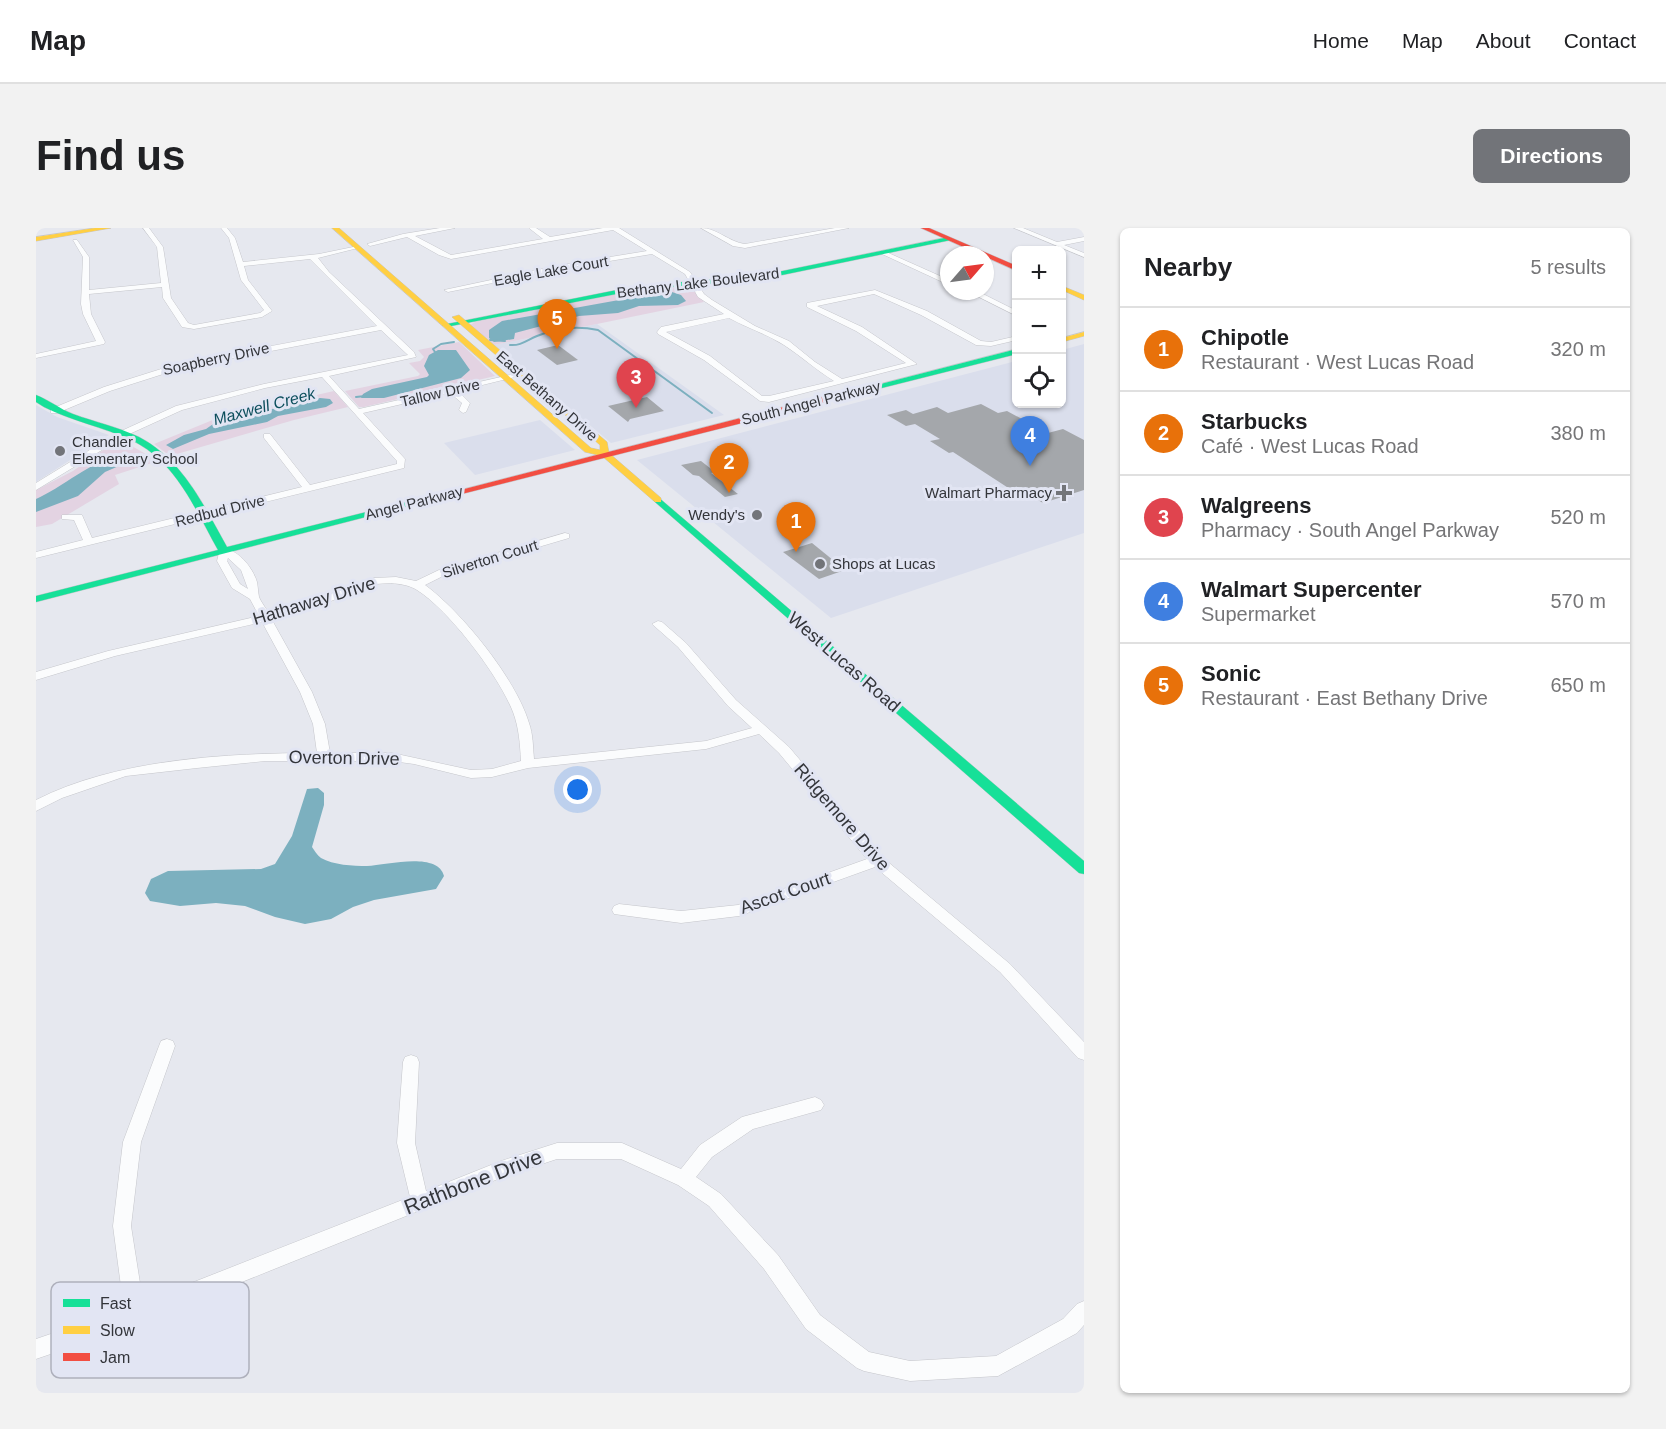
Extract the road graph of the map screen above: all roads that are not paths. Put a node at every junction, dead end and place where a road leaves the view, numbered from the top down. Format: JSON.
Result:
{"nodes":[{"id":1,"x":108,"y":228,"type":"edge"},
{"id":2,"x":146,"y":228,"type":"edge"},
{"id":3,"x":224,"y":228,"type":"edge"},
{"id":4,"x":335,"y":228,"type":"edge"},
{"id":5,"x":351,"y":228,"type":"edge"},
{"id":6,"x":452,"y":228,"type":"edge"},
{"id":7,"x":532,"y":228,"type":"edge"},
{"id":8,"x":614,"y":228,"type":"edge"},
{"id":9,"x":704,"y":228,"type":"edge"},
{"id":10,"x":786,"y":228,"type":"edge"},
{"id":11,"x":846,"y":228,"type":"edge"},
{"id":12,"x":924,"y":228,"type":"edge"},
{"id":13,"x":1017,"y":228,"type":"edge"},
{"id":14,"x":409,"y":236,"type":"junction"},
{"id":15,"x":802,"y":236,"type":"junction"},
{"id":16,"x":36,"y":239,"type":"edge"},
{"id":17,"x":949,"y":239,"type":"junction"},
{"id":18,"x":1084,"y":239,"type":"edge"},
{"id":19,"x":550,"y":240,"type":"junction"},
{"id":20,"x":75,"y":241,"type":"dead end"},
{"id":21,"x":1057,"y":244,"type":"junction"},
{"id":22,"x":363,"y":245,"type":"junction"},
{"id":23,"x":654,"y":252,"type":"junction"},
{"id":24,"x":884,"y":252,"type":"junction"},
{"id":25,"x":1084,"y":255,"type":"edge"},
{"id":26,"x":310,"y":256,"type":"junction"},
{"id":27,"x":240,"y":264,"type":"junction"},
{"id":28,"x":1012,"y":266,"type":"edge"},
{"id":29,"x":940,"y":279,"type":"edge"},
{"id":30,"x":693,"y":282,"type":"junction"},
{"id":31,"x":164,"y":285,"type":"junction"},
{"id":32,"x":448,"y":290,"type":"dead end"},
{"id":33,"x":1066,"y":290,"type":"edge"},
{"id":34,"x":85,"y":292,"type":"junction"},
{"id":35,"x":1084,"y":298,"type":"edge"},
{"id":36,"x":989,"y":300,"type":"edge"},
{"id":37,"x":1012,"y":312,"type":"edge"},
{"id":38,"x":730,"y":315,"type":"junction"},
{"id":39,"x":462,"y":322,"type":"junction"},
{"id":40,"x":446,"y":325,"type":"junction"},
{"id":41,"x":384,"y":327,"type":"junction"},
{"id":42,"x":1084,"y":334,"type":"edge"},
{"id":43,"x":1012,"y":339,"type":"edge"},
{"id":44,"x":1066,"y":339,"type":"edge"},
{"id":45,"x":1012,"y":352,"type":"edge"},
{"id":46,"x":36,"y":356,"type":"edge"},
{"id":47,"x":523,"y":374,"type":"junction"},
{"id":48,"x":324,"y":375,"type":"junction"},
{"id":49,"x":507,"y":378,"type":"junction"},
{"id":50,"x":840,"y":381,"type":"junction"},
{"id":51,"x":453,"y":390,"type":"junction"},
{"id":52,"x":36,"y":398,"type":"edge"},
{"id":53,"x":463,"y":410,"type":"dead end"},
{"id":54,"x":54,"y":411,"type":"junction"},
{"id":55,"x":357,"y":412,"type":"junction"},
{"id":56,"x":122,"y":434,"type":"junction"},
{"id":57,"x":267,"y":436,"type":"dead end"},
{"id":58,"x":605,"y":454,"type":"junction"},
{"id":59,"x":36,"y":487,"type":"edge"},
{"id":60,"x":309,"y":489,"type":"junction"},
{"id":61,"x":202,"y":515,"type":"junction"},
{"id":62,"x":66,"y":517,"type":"dead end"},
{"id":63,"x":566,"y":536,"type":"dead end"},
{"id":64,"x":89,"y":542,"type":"junction"},
{"id":65,"x":224,"y":551,"type":"junction"},
{"id":66,"x":36,"y":555,"type":"edge"},
{"id":67,"x":416,"y":585,"type":"junction"},
{"id":68,"x":254,"y":597,"type":"junction"},
{"id":69,"x":36,"y":599,"type":"edge"},
{"id":70,"x":265,"y":618,"type":"junction"},
{"id":71,"x":658,"y":624,"type":"dead end"},
{"id":72,"x":36,"y":676,"type":"edge"},
{"id":73,"x":761,"y":729,"type":"junction"},
{"id":74,"x":324,"y":758,"type":"junction"},
{"id":75,"x":528,"y":764,"type":"junction"},
{"id":76,"x":36,"y":806,"type":"edge"},
{"id":77,"x":877,"y":861,"type":"junction"},
{"id":78,"x":1084,"y":870,"type":"edge"},
{"id":79,"x":619,"y":910,"type":"dead end"},
{"id":80,"x":167,"y":1046,"type":"dead end"},
{"id":81,"x":1084,"y":1053,"type":"edge"},
{"id":82,"x":411,"y":1062,"type":"dead end"},
{"id":83,"x":815,"y":1106,"type":"dead end"},
{"id":84,"x":684,"y":1179,"type":"junction"},
{"id":85,"x":420,"y":1202,"type":"junction"},
{"id":86,"x":130,"y":1282,"type":"edge"},
{"id":87,"x":218,"y":1282,"type":"edge"},
{"id":88,"x":1084,"y":1311,"type":"edge"},
{"id":89,"x":51,"y":1344,"type":"edge"},
{"id":90,"x":36,"y":1349,"type":"edge"}],
"edges":[{"from":1,"to":16,"type":"main road"},
{"from":2,"to":31,"type":"street"},
{"from":3,"to":27,"type":"street"},
{"from":4,"to":22,"type":"main road","name":"East Bethany Drive"},
{"from":5,"to":22,"type":"main road","name":"East Bethany Drive"},
{"from":6,"to":14,"type":"street"},
{"from":7,"to":19,"type":"street"},
{"from":8,"to":19,"type":"street"},
{"from":8,"to":23,"type":"street"},
{"from":9,"to":15,"type":"street"},
{"from":10,"to":15,"type":"street"},
{"from":11,"to":15,"type":"street"},
{"from":12,"to":17,"type":"main road"},
{"from":13,"to":21,"type":"street"},
{"from":14,"to":19,"type":"street"},
{"from":14,"to":22,"type":"street"},
{"from":17,"to":24,"type":"main road","name":"Bethany Lake Boulevard"},
{"from":17,"to":28,"type":"main road"},
{"from":18,"to":21,"type":"street"},
{"from":20,"to":34,"type":"street"},
{"from":21,"to":25,"type":"street"},
{"from":22,"to":26,"type":"street"},
{"from":22,"to":39,"type":"main road","name":"East Bethany Drive"},
{"from":22,"to":40,"type":"main road","name":"East Bethany Drive"},
{"from":23,"to":30,"type":"street"},
{"from":23,"to":32,"type":"street","name":"Eagle Lake Court"},
{"from":24,"to":29,"type":"street"},
{"from":24,"to":30,"type":"main road","name":"Bethany Lake Boulevard"},
{"from":26,"to":27,"type":"street"},
{"from":26,"to":41,"type":"street"},
{"from":27,"to":31,"type":"street"},
{"from":30,"to":38,"type":"street"},
{"from":30,"to":39,"type":"main road","name":"Bethany Lake Boulevard"},
{"from":31,"to":34,"type":"street"},
{"from":33,"to":35,"type":"main road"},
{"from":34,"to":46,"type":"street"},
{"from":36,"to":37,"type":"street"},
{"from":38,"to":50,"type":"street"},
{"from":38,"to":50,"type":"street"},
{"from":39,"to":40,"type":"main road","name":"Bethany Lake Boulevard"},
{"from":39,"to":47,"type":"main road","name":"East Bethany Drive"},
{"from":40,"to":49,"type":"main road","name":"East Bethany Drive"},
{"from":41,"to":48,"type":"street"},
{"from":41,"to":54,"type":"street","name":"Soapberry Drive"},
{"from":42,"to":44,"type":"main road"},
{"from":43,"to":50,"type":"street"},
{"from":45,"to":58,"type":"main road","name":"South Angel Parkway"},
{"from":47,"to":49,"type":"street","name":"Tallow Drive"},
{"from":47,"to":58,"type":"main road","name":"East Bethany Drive"},
{"from":48,"to":55,"type":"street"},
{"from":48,"to":56,"type":"street"},
{"from":49,"to":51,"type":"street","name":"Tallow Drive"},
{"from":49,"to":58,"type":"main road","name":"East Bethany Drive"},
{"from":51,"to":53,"type":"street"},
{"from":51,"to":55,"type":"street","name":"Tallow Drive"},
{"from":52,"to":54,"type":"main road"},
{"from":54,"to":56,"type":"main road"},
{"from":55,"to":60,"type":"street","name":"Redbud Drive"},
{"from":56,"to":59,"type":"street"},
{"from":56,"to":61,"type":"main road"},
{"from":57,"to":60,"type":"street"},
{"from":58,"to":65,"type":"main road","name":"Angel Parkway"},
{"from":58,"to":78,"type":"main road","name":"West Lucas Road"},
{"from":60,"to":61,"type":"street","name":"Redbud Drive"},
{"from":61,"to":64,"type":"street","name":"Redbud Drive"},
{"from":61,"to":65,"type":"main road"},
{"from":62,"to":64,"type":"street"},
{"from":63,"to":67,"type":"street","name":"Silverton Court"},
{"from":64,"to":66,"type":"street","name":"Redbud Drive"},
{"from":65,"to":68,"type":"street"},
{"from":65,"to":68,"type":"street"},
{"from":65,"to":69,"type":"main road","name":"Angel Parkway"},
{"from":67,"to":70,"type":"street","name":"Hathaway Drive"},
{"from":67,"to":75,"type":"street","name":"Hathaway Drive"},
{"from":68,"to":70,"type":"street"},
{"from":70,"to":72,"type":"street","name":"Hathaway Drive"},
{"from":70,"to":74,"type":"street"},
{"from":71,"to":73,"type":"street","name":"Ridgemore Drive"},
{"from":73,"to":75,"type":"street","name":"Overton Drive"},
{"from":73,"to":77,"type":"street","name":"Ridgemore Drive"},
{"from":74,"to":75,"type":"street","name":"Overton Drive"},
{"from":74,"to":76,"type":"street","name":"Overton Drive"},
{"from":77,"to":79,"type":"street","name":"Ascot Court"},
{"from":77,"to":81,"type":"street","name":"Ridgemore Drive"},
{"from":80,"to":86,"type":"street"},
{"from":82,"to":85,"type":"street"},
{"from":83,"to":84,"type":"street"},
{"from":84,"to":85,"type":"street","name":"Rathbone Drive"},
{"from":84,"to":88,"type":"street","name":"Rathbone Drive"},
{"from":85,"to":87,"type":"street","name":"Rathbone Drive"},
{"from":89,"to":90,"type":"street","name":"Rathbone Drive"}]}
